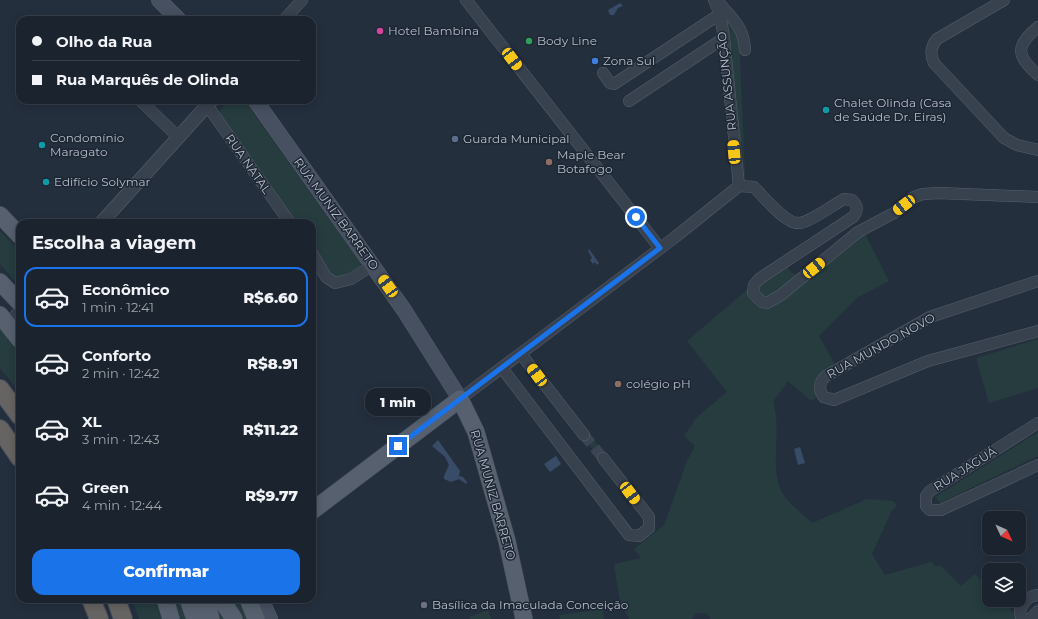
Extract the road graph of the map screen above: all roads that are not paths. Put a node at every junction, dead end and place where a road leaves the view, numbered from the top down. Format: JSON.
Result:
{"nodes":[{"id":1,"x":159,"y":0,"type":"edge"},
{"id":2,"x":302,"y":0,"type":"edge"},
{"id":3,"x":466,"y":0,"type":"edge"},
{"id":4,"x":715,"y":0,"type":"edge"},
{"id":5,"x":1004,"y":0,"type":"edge"},
{"id":6,"x":720,"y":14,"type":"junction"},
{"id":7,"x":175,"y":16,"type":"edge"},
{"id":8,"x":288,"y":16,"type":"edge"},
{"id":9,"x":1038,"y":27,"type":"edge"},
{"id":10,"x":724,"y":38,"type":"junction"},
{"id":11,"x":745,"y":50,"type":"dead end"},
{"id":12,"x":603,"y":73,"type":"dead end"},
{"id":13,"x":1038,"y":76,"type":"edge"},
{"id":14,"x":629,"y":101,"type":"dead end"},
{"id":15,"x":144,"y":104,"type":"edge"},
{"id":16,"x":207,"y":104,"type":"edge"},
{"id":17,"x":210,"y":104,"type":"edge"},
{"id":18,"x":258,"y":104,"type":"edge"},
{"id":19,"x":178,"y":137,"type":"junction"},
{"id":20,"x":1038,"y":150,"type":"edge"},
{"id":21,"x":739,"y":186,"type":"junction"},
{"id":22,"x":1038,"y":197,"type":"edge"},
{"id":23,"x":0,"y":215,"type":"edge"},
{"id":24,"x":105,"y":219,"type":"edge"},
{"id":25,"x":287,"y":219,"type":"edge"},
{"id":26,"x":16,"y":232,"type":"edge"},
{"id":27,"x":660,"y":248,"type":"junction"},
{"id":28,"x":316,"y":260,"type":"edge"},
{"id":29,"x":373,"y":265,"type":"junction"},
{"id":30,"x":1038,"y":281,"type":"edge"},
{"id":31,"x":0,"y":282,"type":"edge"},
{"id":32,"x":16,"y":299,"type":"edge"},
{"id":33,"x":16,"y":314,"type":"edge"},
{"id":34,"x":4,"y":319,"type":"edge"},
{"id":35,"x":1038,"y":331,"type":"edge"},
{"id":36,"x":16,"y":335,"type":"edge"},
{"id":37,"x":521,"y":354,"type":"junction"},
{"id":38,"x":502,"y":368,"type":"junction"},
{"id":39,"x":0,"y":389,"type":"edge"},
{"id":40,"x":460,"y":399,"type":"junction"},
{"id":41,"x":16,"y":411,"type":"edge"},
{"id":42,"x":1038,"y":423,"type":"edge"},
{"id":43,"x":0,"y":429,"type":"edge"},
{"id":44,"x":584,"y":435,"type":"tunnel mouth"},
{"id":45,"x":16,"y":452,"type":"edge"},
{"id":46,"x":603,"y":458,"type":"tunnel mouth"},
{"id":47,"x":1038,"y":465,"type":"edge"},
{"id":48,"x":316,"y":508,"type":"edge"},
{"id":49,"x":1038,"y":595,"type":"edge"},
{"id":50,"x":93,"y":603,"type":"edge"},
{"id":51,"x":117,"y":603,"type":"edge"},
{"id":52,"x":166,"y":603,"type":"edge"},
{"id":53,"x":189,"y":603,"type":"edge"},
{"id":54,"x":204,"y":603,"type":"edge"},
{"id":55,"x":224,"y":603,"type":"edge"},
{"id":56,"x":250,"y":603,"type":"edge"},
{"id":57,"x":263,"y":603,"type":"edge"},
{"id":58,"x":1038,"y":611,"type":"edge"},
{"id":59,"x":99,"y":619,"type":"edge"},
{"id":60,"x":123,"y":619,"type":"edge"},
{"id":61,"x":171,"y":619,"type":"edge"},
{"id":62,"x":195,"y":619,"type":"edge"},
{"id":63,"x":212,"y":619,"type":"edge"},
{"id":64,"x":234,"y":619,"type":"edge"},
{"id":65,"x":256,"y":619,"type":"edge"},
{"id":66,"x":270,"y":619,"type":"edge"},
{"id":67,"x":524,"y":619,"type":"edge"},
{"id":68,"x":1022,"y":619,"type":"edge"},
{"id":69,"x":1030,"y":619,"type":"edge"}],
"edges":[{"from":1,"to":7,"type":"main road"},
{"from":2,"to":8,"type":"street"},
{"from":3,"to":27,"type":"street"},
{"from":4,"to":6,"type":"street","name":"RUA ASSUNÇÃO"},
{"from":4,"to":11,"type":"street","name":"RUA ASSUNÇÃO"},
{"from":5,"to":20,"type":"street"},
{"from":6,"to":10,"type":"street","name":"RUA ASSUNÇÃO"},
{"from":6,"to":12,"type":"street"},
{"from":9,"to":13,"type":"street"},
{"from":10,"to":14,"type":"street"},
{"from":10,"to":21,"type":"street","name":"RUA ASSUNÇÃO"},
{"from":15,"to":19,"type":"street"},
{"from":16,"to":19,"type":"street"},
{"from":17,"to":25,"type":"street","name":"RUA NATAL"},
{"from":18,"to":29,"type":"main road","name":"RUA MUNIZ BARRETO"},
{"from":19,"to":24,"type":"street"},
{"from":21,"to":22,"type":"street"},
{"from":21,"to":27,"type":"street"},
{"from":23,"to":26,"type":"main road"},
{"from":27,"to":37,"type":"street"},
{"from":28,"to":29,"type":"street"},
{"from":29,"to":40,"type":"main road","name":"RUA MUNIZ BARRETO"},
{"from":30,"to":35,"type":"street","name":"RUA MUNDO NOVO"},
{"from":31,"to":32,"type":"main road"},
{"from":33,"to":34,"type":"street"},
{"from":34,"to":36,"type":"main road"},
{"from":37,"to":38,"type":"street"},
{"from":37,"to":44,"type":"street"},
{"from":38,"to":40,"type":"street"},
{"from":38,"to":46,"type":"street"},
{"from":39,"to":41,"type":"highway"},
{"from":40,"to":48,"type":"main road"},
{"from":40,"to":67,"type":"main road","name":"RUA MUNIZ BARRETO"},
{"from":42,"to":47,"type":"street","name":"RUA JAGUÁ"},
{"from":43,"to":45,"type":"highway"},
{"from":49,"to":68,"type":"street"},
{"from":50,"to":59,"type":"highway"},
{"from":51,"to":60,"type":"highway"},
{"from":52,"to":61,"type":"main road"},
{"from":53,"to":62,"type":"main road"},
{"from":54,"to":63,"type":"main road"},
{"from":55,"to":64,"type":"main road"},
{"from":56,"to":65,"type":"main road"},
{"from":57,"to":66,"type":"main road"},
{"from":58,"to":69,"type":"street"}]}
